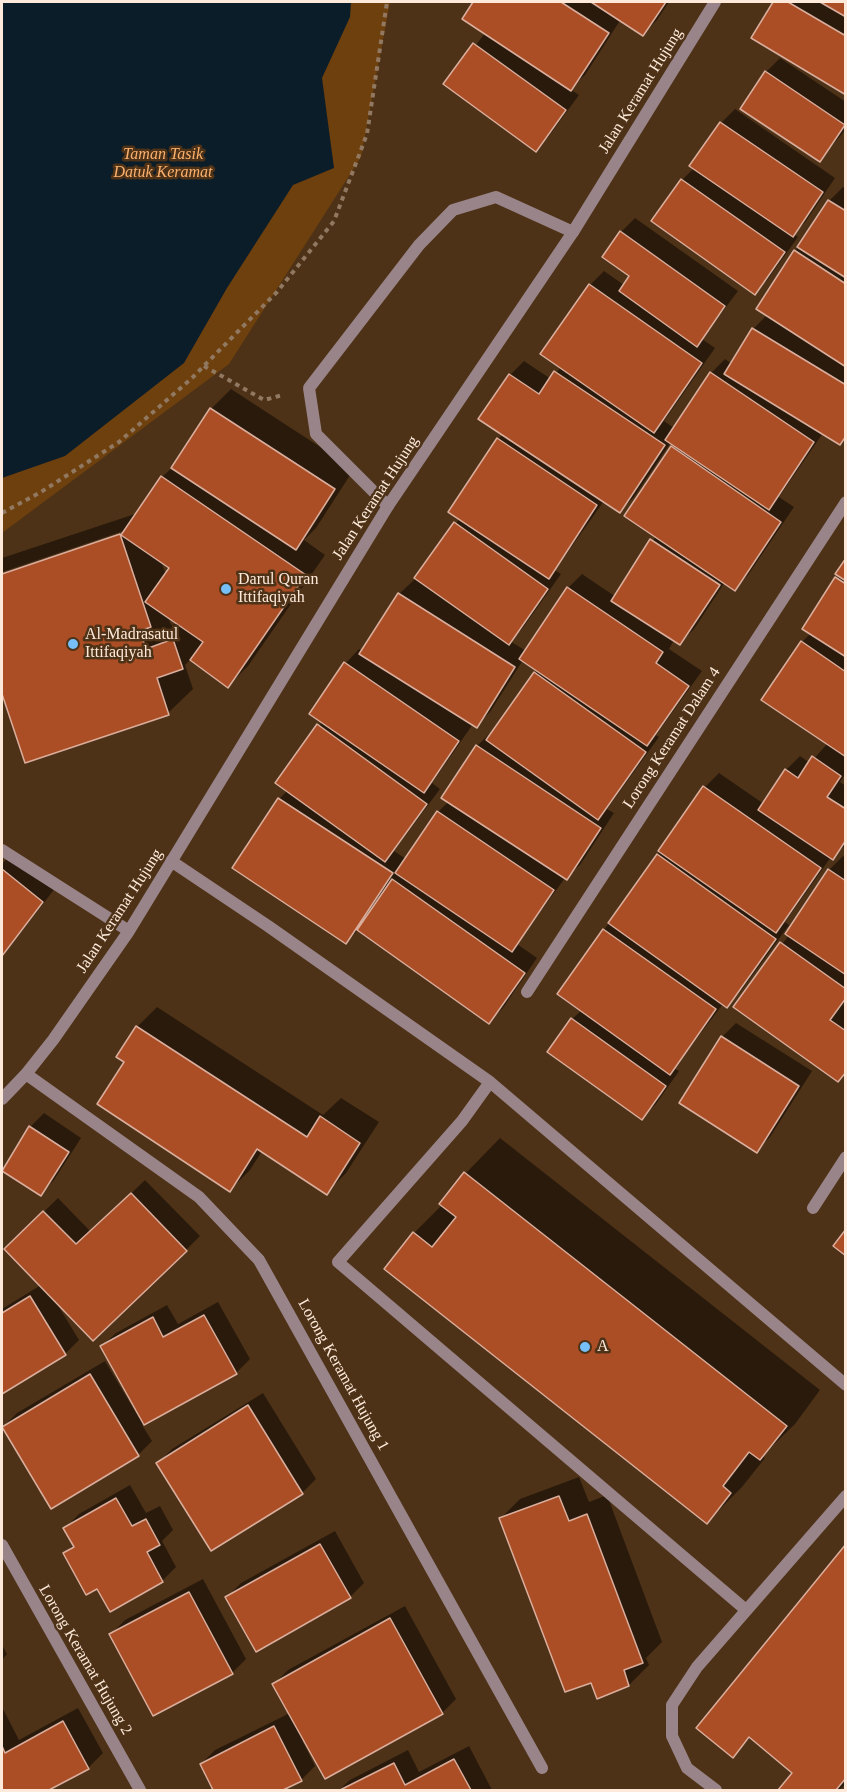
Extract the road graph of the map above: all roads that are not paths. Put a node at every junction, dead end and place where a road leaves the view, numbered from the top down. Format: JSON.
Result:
{"nodes":[{"id":1,"x":715,"y":2,"type":"edge"},
{"id":2,"x":573,"y":232,"type":"junction"},
{"id":3,"x":846,"y":502,"type":"edge"},
{"id":4,"x":388,"y":506,"type":"junction"},
{"id":5,"x":2,"y":850,"type":"edge"},
{"id":6,"x":171,"y":861,"type":"junction"},
{"id":7,"x":129,"y":931,"type":"junction"},
{"id":8,"x":527,"y":992,"type":"dead end"},
{"id":9,"x":26,"y":1074,"type":"junction"},
{"id":10,"x":490,"y":1082,"type":"junction"},
{"id":11,"x":2,"y":1099,"type":"edge"},
{"id":12,"x":846,"y":1157,"type":"edge"},
{"id":13,"x":813,"y":1208,"type":"dead end"},
{"id":14,"x":846,"y":1385,"type":"edge"},
{"id":15,"x":846,"y":1496,"type":"edge"},
{"id":16,"x":2,"y":1545,"type":"edge"},
{"id":17,"x":747,"y":1610,"type":"junction"},
{"id":18,"x":542,"y":1768,"type":"dead end"},
{"id":19,"x":141,"y":1791,"type":"edge"},
{"id":20,"x":716,"y":1791,"type":"edge"}],
"edges":[{"from":1,"to":2,"type":"street","name":"Jalan Keramat Hujung"},
{"from":2,"to":4,"type":"street","name":"Jalan Keramat Hujung"},
{"from":2,"to":4,"type":"street"},
{"from":3,"to":8,"type":"street","name":"Lorong Keramat Dalam 4"},
{"from":4,"to":6,"type":"street","name":"Jalan Keramat Hujung"},
{"from":5,"to":7,"type":"street"},
{"from":6,"to":7,"type":"street","name":"Jalan Keramat Hujung"},
{"from":6,"to":10,"type":"street"},
{"from":7,"to":9,"type":"street","name":"Jalan Keramat Hujung"},
{"from":9,"to":11,"type":"street","name":"Jalan Keramat Hujung"},
{"from":9,"to":18,"type":"street","name":"Lorong Keramat Hujung 1"},
{"from":10,"to":14,"type":"street"},
{"from":10,"to":17,"type":"street"},
{"from":12,"to":13,"type":"street"},
{"from":15,"to":17,"type":"street"},
{"from":16,"to":19,"type":"street","name":"Lorong Keramat Hujung 2"},
{"from":17,"to":20,"type":"street"}]}
